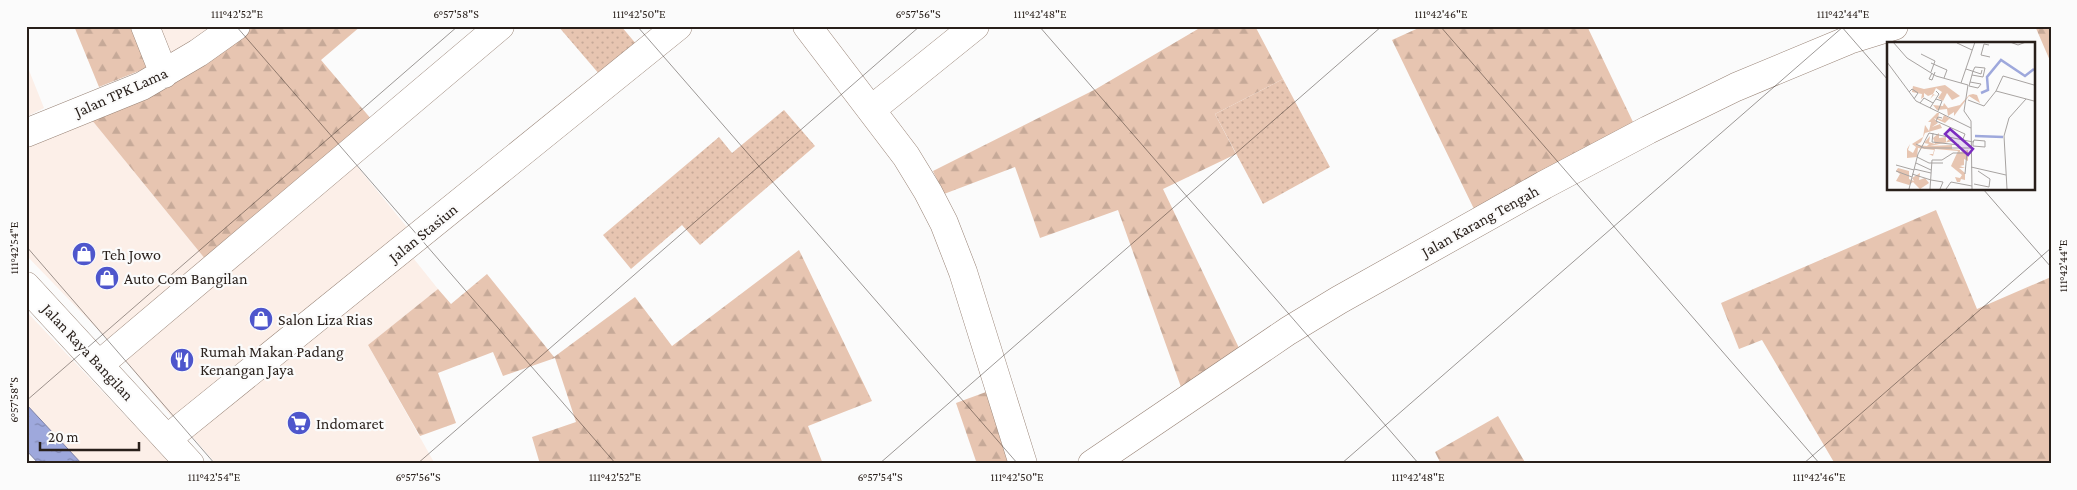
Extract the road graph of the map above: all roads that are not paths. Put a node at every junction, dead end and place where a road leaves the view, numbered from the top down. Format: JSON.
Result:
{"nodes":[{"id":1,"x":145,"y":26,"type":"edge"},
{"id":2,"x":236,"y":26,"type":"edge"},
{"id":3,"x":500,"y":26,"type":"edge"},
{"id":4,"x":678,"y":26,"type":"edge"},
{"id":5,"x":807,"y":26,"type":"edge"},
{"id":6,"x":975,"y":26,"type":"edge"},
{"id":7,"x":1894,"y":26,"type":"edge"},
{"id":8,"x":164,"y":74,"type":"junction"},
{"id":9,"x":872,"y":109,"type":"junction"},
{"id":10,"x":26,"y":132,"type":"edge"},
{"id":11,"x":26,"y":286,"type":"edge"},
{"id":12,"x":100,"y":364,"type":"junction"},
{"id":13,"x":167,"y":439,"type":"junction"},
{"id":14,"x":190,"y":464,"type":"edge"},
{"id":15,"x":1023,"y":464,"type":"edge"},
{"id":16,"x":1092,"y":464,"type":"edge"}],
"edges":[{"from":1,"to":8,"type":"street"},
{"from":2,"to":8,"type":"street","name":"Jalan TPK Lama"},
{"from":3,"to":12,"type":"street"},
{"from":4,"to":13,"type":"street","name":"Jalan Stasiun"},
{"from":5,"to":9,"type":"street"},
{"from":6,"to":9,"type":"street"},
{"from":7,"to":16,"type":"street","name":"Jalan Karang Tengah"},
{"from":8,"to":10,"type":"street","name":"Jalan TPK Lama"},
{"from":9,"to":15,"type":"street"},
{"from":11,"to":12,"type":"street","name":"Jalan Raya Bangilan"},
{"from":12,"to":13,"type":"street","name":"Jalan Raya Bangilan"},
{"from":13,"to":14,"type":"street","name":"Jalan Raya Bangilan"}]}
